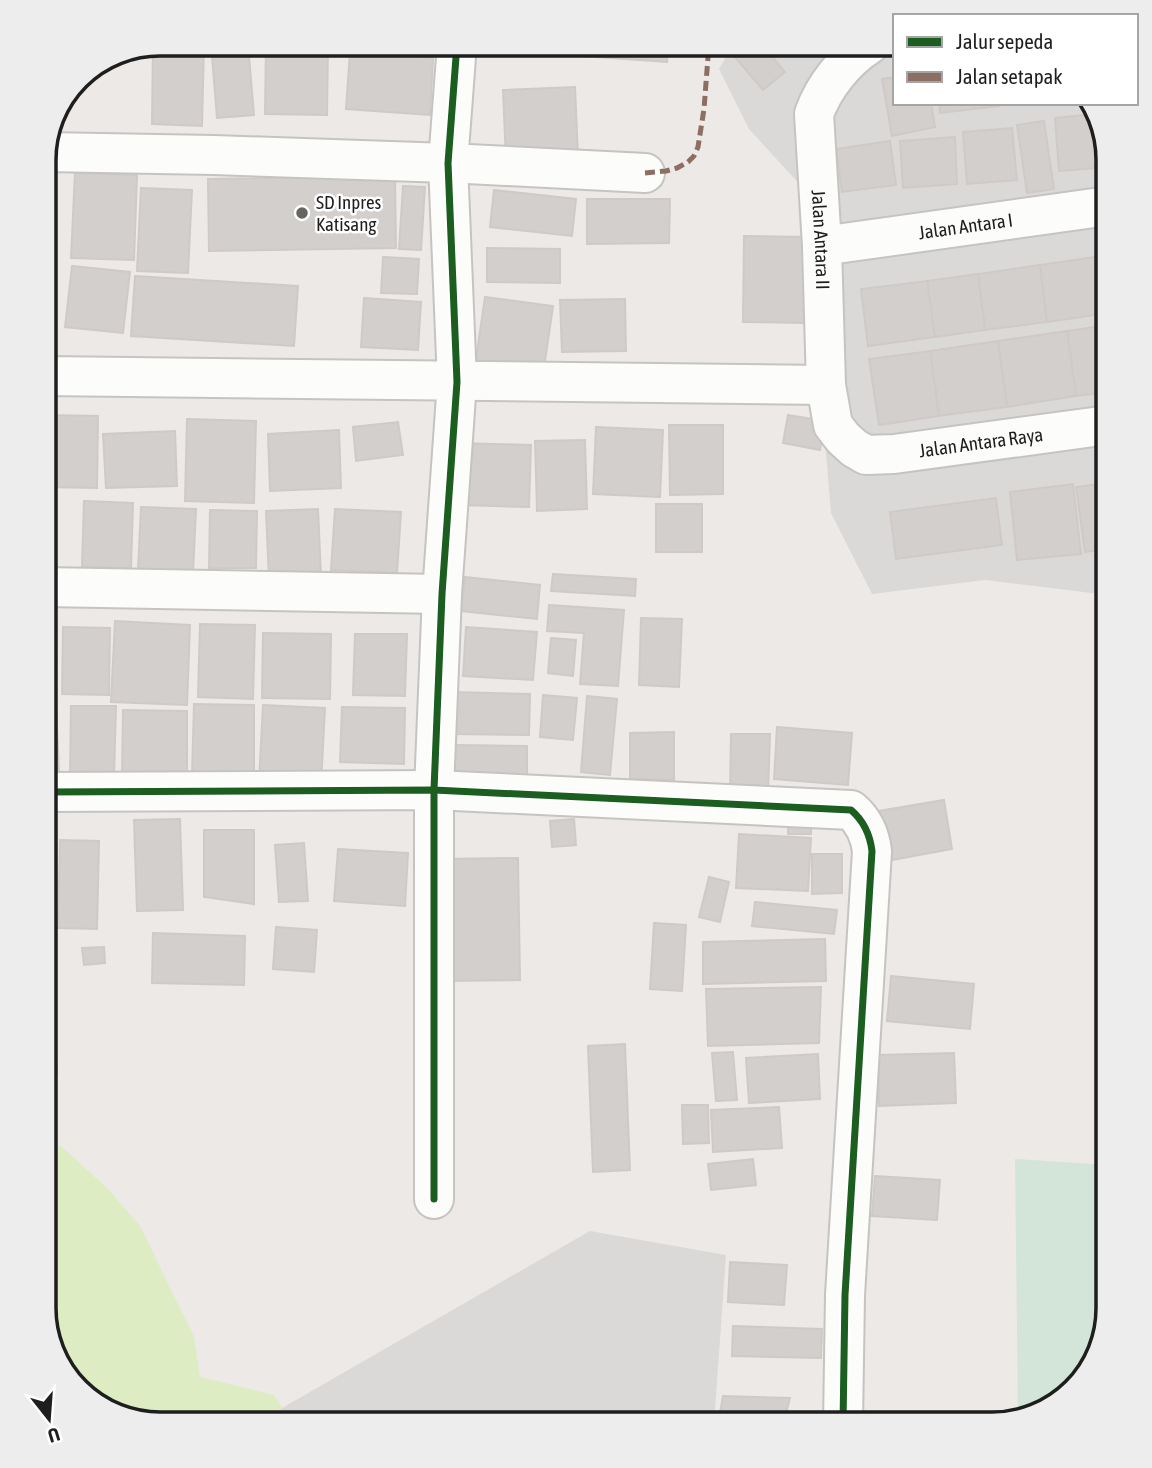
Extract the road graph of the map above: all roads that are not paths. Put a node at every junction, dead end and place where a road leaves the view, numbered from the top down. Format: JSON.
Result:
{"nodes":[{"id":1,"x":456,"y":56,"type":"edge"},
{"id":2,"x":854,"y":56,"type":"edge"},
{"id":3,"x":56,"y":152,"type":"edge"},
{"id":4,"x":448,"y":163,"type":"junction"},
{"id":5,"x":645,"y":173,"type":"dead end"},
{"id":6,"x":1096,"y":208,"type":"edge"},
{"id":7,"x":822,"y":246,"type":"junction"},
{"id":8,"x":56,"y":376,"type":"edge"},
{"id":9,"x":457,"y":382,"type":"junction"},
{"id":10,"x":826,"y":384,"type":"junction"},
{"id":11,"x":1096,"y":427,"type":"edge"},
{"id":12,"x":854,"y":448,"type":"joint"},
{"id":13,"x":56,"y":587,"type":"edge"},
{"id":14,"x":442,"y":594,"type":"junction"},
{"id":15,"x":435,"y":790,"type":"junction"},
{"id":16,"x":56,"y":792,"type":"edge"},
{"id":17,"x":433,"y":1199,"type":"dead end"},
{"id":18,"x":843,"y":1412,"type":"edge"}],
"edges":[{"from":1,"to":4,"type":"street"},
{"from":2,"to":7,"type":"street","name":"Jalan Antara II"},
{"from":3,"to":4,"type":"street"},
{"from":4,"to":5,"type":"street"},
{"from":4,"to":9,"type":"street"},
{"from":6,"to":7,"type":"street","name":"Jalan Antara I"},
{"from":7,"to":10,"type":"street","name":"Jalan Antara II"},
{"from":8,"to":9,"type":"street"},
{"from":9,"to":10,"type":"street"},
{"from":9,"to":14,"type":"street"},
{"from":10,"to":12,"type":"street","name":"Jalan Antara II"},
{"from":11,"to":12,"type":"street","name":"Jalan Antara Raya"},
{"from":13,"to":14,"type":"street"},
{"from":14,"to":15,"type":"street"},
{"from":15,"to":16,"type":"street"},
{"from":15,"to":17,"type":"street"},
{"from":15,"to":18,"type":"street"}]}
